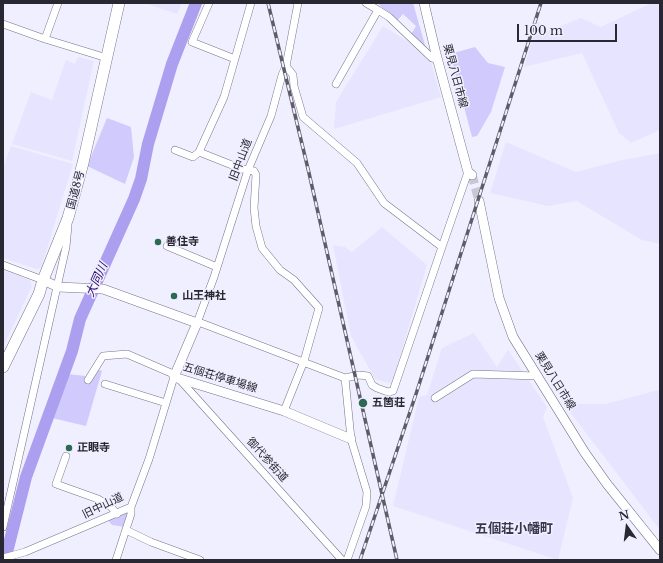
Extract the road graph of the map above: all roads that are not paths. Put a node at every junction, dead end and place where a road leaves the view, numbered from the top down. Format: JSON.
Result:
{"nodes":[{"id":1,"x":119,"y":3,"type":"edge"},
{"id":2,"x":209,"y":3,"type":"edge"},
{"id":3,"x":251,"y":3,"type":"edge"},
{"id":4,"x":298,"y":3,"type":"edge"},
{"id":5,"x":366,"y":3,"type":"edge"},
{"id":6,"x":424,"y":3,"type":"edge"},
{"id":7,"x":56,"y":4,"type":"edge"},
{"id":8,"x":378,"y":10,"type":"junction"},
{"id":9,"x":3,"y":24,"type":"edge"},
{"id":10,"x":45,"y":39,"type":"junction"},
{"id":11,"x":107,"y":58,"type":"junction"},
{"id":12,"x":235,"y":59,"type":"junction"},
{"id":13,"x":437,"y":59,"type":"junction"},
{"id":14,"x":286,"y":66,"type":"junction"},
{"id":15,"x":336,"y":84,"type":"dead end"},
{"id":16,"x":175,"y":150,"type":"dead end"},
{"id":17,"x":199,"y":152,"type":"junction"},
{"id":18,"x":248,"y":170,"type":"junction"},
{"id":19,"x":470,"y":173,"type":"joint"},
{"id":20,"x":479,"y":201,"type":"tunnel mouth"},
{"id":21,"x":68,"y":218,"type":"junction"},
{"id":22,"x":166,"y":246,"type":"dead end"},
{"id":23,"x":442,"y":247,"type":"junction"},
{"id":24,"x":3,"y":264,"type":"edge"},
{"id":25,"x":217,"y":267,"type":"junction"},
{"id":26,"x":43,"y":280,"type":"junction"},
{"id":27,"x":58,"y":287,"type":"junction"},
{"id":28,"x":197,"y":323,"type":"junction"},
{"id":29,"x":304,"y":362,"type":"junction"},
{"id":30,"x":3,"y":367,"type":"edge"},
{"id":31,"x":538,"y":376,"type":"junction"},
{"id":32,"x":174,"y":377,"type":"junction"},
{"id":33,"x":345,"y":378,"type":"junction"},
{"id":34,"x":88,"y":380,"type":"dead end"},
{"id":35,"x":105,"y":384,"type":"dead end"},
{"id":36,"x":435,"y":398,"type":"dead end"},
{"id":37,"x":166,"y":403,"type":"junction"},
{"id":38,"x":284,"y":411,"type":"junction"},
{"id":39,"x":351,"y":439,"type":"junction"},
{"id":40,"x":66,"y":456,"type":"dead end"},
{"id":41,"x":131,"y":507,"type":"junction"},
{"id":42,"x":118,"y":514,"type":"junction"},
{"id":43,"x":3,"y":526,"type":"edge"},
{"id":44,"x":126,"y":530,"type":"junction"},
{"id":45,"x":660,"y":550,"type":"edge"},
{"id":46,"x":3,"y":558,"type":"edge"},
{"id":47,"x":116,"y":560,"type":"edge"},
{"id":48,"x":200,"y":560,"type":"edge"},
{"id":49,"x":342,"y":560,"type":"edge"},
{"id":50,"x":347,"y":560,"type":"edge"}],
"edges":[{"from":1,"to":11,"type":"highway","name":"国道8号"},
{"from":2,"to":12,"type":"street"},
{"from":3,"to":12,"type":"street"},
{"from":4,"to":14,"type":"street","name":"旧中山道"},
{"from":5,"to":8,"type":"street"},
{"from":6,"to":13,"type":"main road","name":"栗見八日市線"},
{"from":7,"to":10,"type":"street"},
{"from":8,"to":13,"type":"street"},
{"from":8,"to":15,"type":"street"},
{"from":9,"to":10,"type":"street"},
{"from":10,"to":11,"type":"street"},
{"from":11,"to":21,"type":"highway","name":"国道8号"},
{"from":12,"to":17,"type":"street"},
{"from":13,"to":19,"type":"main road","name":"栗見八日市線"},
{"from":14,"to":18,"type":"street","name":"旧中山道"},
{"from":14,"to":23,"type":"street"},
{"from":16,"to":17,"type":"street"},
{"from":17,"to":18,"type":"street"},
{"from":18,"to":25,"type":"street","name":"旧中山道"},
{"from":18,"to":29,"type":"street"},
{"from":19,"to":23,"type":"street"},
{"from":20,"to":31,"type":"main road","name":"栗見八日市線"},
{"from":21,"to":26,"type":"highway","name":"国道8号"},
{"from":21,"to":27,"type":"street"},
{"from":22,"to":25,"type":"street"},
{"from":23,"to":33,"type":"street"},
{"from":24,"to":26,"type":"street"},
{"from":25,"to":28,"type":"street","name":"旧中山道"},
{"from":26,"to":27,"type":"main road"},
{"from":26,"to":30,"type":"highway","name":"国道8号"},
{"from":27,"to":28,"type":"main road"},
{"from":27,"to":43,"type":"street"},
{"from":28,"to":29,"type":"street"},
{"from":28,"to":32,"type":"main road","name":"五個荘停車場線"},
{"from":29,"to":33,"type":"street"},
{"from":29,"to":38,"type":"street"},
{"from":31,"to":36,"type":"street"},
{"from":31,"to":45,"type":"main road","name":"栗見八日市線"},
{"from":32,"to":34,"type":"street","name":"御代参街道"},
{"from":32,"to":37,"type":"street","name":"旧中山道"},
{"from":32,"to":38,"type":"main road","name":"五個荘停車場線"},
{"from":32,"to":49,"type":"street","name":"御代参街道"},
{"from":33,"to":39,"type":"street"},
{"from":35,"to":37,"type":"street"},
{"from":37,"to":41,"type":"street","name":"旧中山道"},
{"from":38,"to":39,"type":"main road","name":"五個荘停車場線"},
{"from":39,"to":50,"type":"street"},
{"from":40,"to":42,"type":"street"},
{"from":41,"to":42,"type":"street","name":"旧中山道"},
{"from":41,"to":44,"type":"street"},
{"from":42,"to":46,"type":"street","name":"旧中山道"},
{"from":44,"to":47,"type":"street"},
{"from":44,"to":48,"type":"street"}]}
